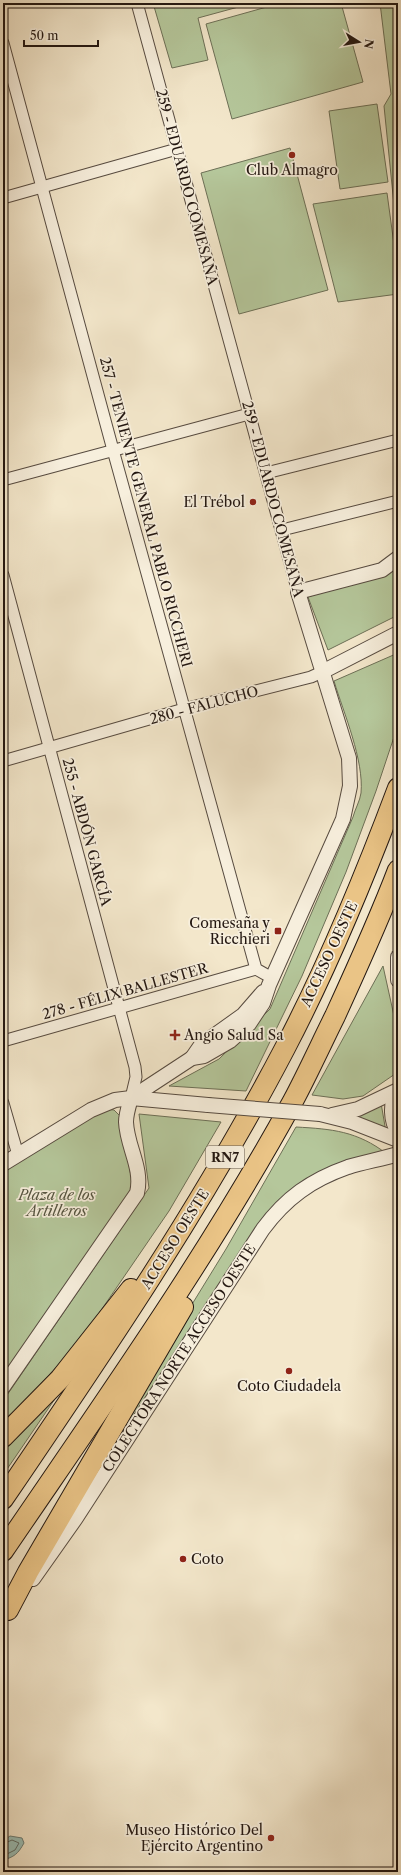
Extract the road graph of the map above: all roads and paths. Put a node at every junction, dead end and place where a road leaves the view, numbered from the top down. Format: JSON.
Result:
{"nodes":[{"id":1,"x":137,"y":3,"type":"edge"},
{"id":2,"x":3,"y":43,"type":"edge"},
{"id":3,"x":177,"y":150,"type":"junction"},
{"id":4,"x":42,"y":188,"type":"junction"},
{"id":5,"x":3,"y":198,"type":"edge"},
{"id":6,"x":249,"y":414,"type":"junction"},
{"id":7,"x":398,"y":440,"type":"edge"},
{"id":8,"x":113,"y":450,"type":"junction"},
{"id":9,"x":266,"y":473,"type":"junction"},
{"id":10,"x":3,"y":480,"type":"edge"},
{"id":11,"x":398,"y":502,"type":"edge"},
{"id":12,"x":282,"y":530,"type":"junction"},
{"id":13,"x":398,"y":558,"type":"edge"},
{"id":14,"x":3,"y":575,"type":"edge"},
{"id":15,"x":298,"y":592,"type":"junction"},
{"id":16,"x":398,"y":633,"type":"edge"},
{"id":17,"x":322,"y":672,"type":"junction"},
{"id":18,"x":184,"y":709,"type":"junction"},
{"id":19,"x":49,"y":748,"type":"junction"},
{"id":20,"x":3,"y":761,"type":"edge"},
{"id":21,"x":398,"y":788,"type":"edge"},
{"id":22,"x":398,"y":870,"type":"edge"},
{"id":23,"x":398,"y":956,"type":"edge"},
{"id":24,"x":256,"y":969,"type":"junction"},
{"id":25,"x":398,"y":980,"type":"edge"},
{"id":26,"x":270,"y":982,"type":"junction"},
{"id":27,"x":120,"y":1009,"type":"junction"},
{"id":28,"x":3,"y":1041,"type":"edge"},
{"id":29,"x":398,"y":1091,"type":"edge"},
{"id":30,"x":131,"y":1098,"type":"junction"},
{"id":31,"x":3,"y":1103,"type":"edge"},
{"id":32,"x":324,"y":1115,"type":"junction"},
{"id":33,"x":398,"y":1133,"type":"edge"},
{"id":34,"x":398,"y":1140,"type":"edge"},
{"id":35,"x":398,"y":1154,"type":"edge"},
{"id":36,"x":18,"y":1155,"type":"junction"},
{"id":37,"x":3,"y":1164,"type":"edge"},
{"id":38,"x":240,"y":1193,"type":"junction"},
{"id":39,"x":190,"y":1216,"type":"junction"},
{"id":40,"x":3,"y":1387,"type":"edge"},
{"id":41,"x":3,"y":1437,"type":"edge"},
{"id":42,"x":3,"y":1499,"type":"edge"},
{"id":43,"x":3,"y":1551,"type":"edge"},
{"id":44,"x":6,"y":1613,"type":"edge"}],
"edges":[{"from":1,"to":3,"type":"street","name":"259 - EDUARDO COMESAÑA"},
{"from":2,"to":4,"type":"street","name":"257 - TENIENTE GENERAL PABLO RICCHERI"},
{"from":3,"to":4,"type":"street"},
{"from":3,"to":6,"type":"street","name":"259 - EDUARDO COMESAÑA"},
{"from":4,"to":5,"type":"street"},
{"from":4,"to":8,"type":"street","name":"257 - TENIENTE GENERAL PABLO RICCHERI"},
{"from":6,"to":8,"type":"street"},
{"from":6,"to":9,"type":"street","name":"259 - EDUARDO COMESAÑA"},
{"from":7,"to":9,"type":"street"},
{"from":8,"to":10,"type":"street"},
{"from":8,"to":18,"type":"street","name":"257 - TENIENTE GENERAL PABLO RICCHERI"},
{"from":9,"to":12,"type":"street","name":"259 - EDUARDO COMESAÑA"},
{"from":11,"to":12,"type":"street"},
{"from":12,"to":15,"type":"street","name":"259 - EDUARDO COMESAÑA"},
{"from":13,"to":15,"type":"street"},
{"from":14,"to":19,"type":"street","name":"255 - ABDÓN GARCÍA"},
{"from":15,"to":17,"type":"street","name":"259 - EDUARDO COMESAÑA"},
{"from":16,"to":17,"type":"street","name":"280 - FALUCHO"},
{"from":17,"to":18,"type":"street","name":"280 - FALUCHO"},
{"from":17,"to":26,"type":"street","name":"259 - EDUARDO COMESAÑA"},
{"from":18,"to":19,"type":"street","name":"280 - FALUCHO"},
{"from":18,"to":24,"type":"street","name":"257 - TENIENTE GENERAL PABLO RICCHERI"},
{"from":19,"to":20,"type":"street","name":"280 - FALUCHO"},
{"from":19,"to":27,"type":"street","name":"255 - ABDÓN GARCÍA"},
{"from":21,"to":39,"type":"highway","name":"ACCESO OESTE","number":"RN7"},
{"from":22,"to":38,"type":"highway","number":"RN7"},
{"from":23,"to":25,"type":"street"},
{"from":24,"to":26,"type":"street"},
{"from":24,"to":27,"type":"street","name":"278 - FÉLIX BALLESTER"},
{"from":26,"to":30,"type":"street","name":"259 - EDUARDO COMESAÑA"},
{"from":27,"to":28,"type":"street","name":"278 - FÉLIX BALLESTER"},
{"from":27,"to":30,"type":"street","name":"255 - ABDÓN GARCÍA"},
{"from":29,"to":32,"type":"street"},
{"from":29,"to":33,"type":"street"},
{"from":30,"to":32,"type":"street","bridge":true},
{"from":30,"to":36,"type":"street"},
{"from":30,"to":40,"type":"street"},
{"from":31,"to":36,"type":"street"},
{"from":32,"to":34,"type":"street"},
{"from":35,"to":44,"type":"street","name":"COLECTORA NORTE ACCESO OESTE"},
{"from":36,"to":37,"type":"street"},
{"from":38,"to":43,"type":"highway","number":"RN7"},
{"from":38,"to":44,"type":"highway"},
{"from":39,"to":41,"type":"highway"},
{"from":39,"to":42,"type":"highway","name":"ACCESO OESTE","number":"RN7"}]}
